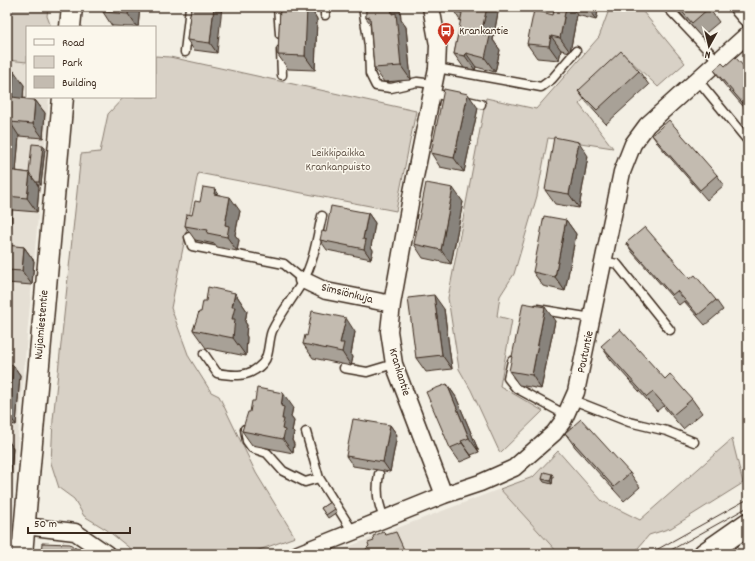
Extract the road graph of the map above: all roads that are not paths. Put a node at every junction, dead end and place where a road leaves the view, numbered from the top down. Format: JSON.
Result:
{"nodes":[{"id":1,"x":72,"y":7,"type":"edge"},
{"id":2,"x":190,"y":7,"type":"edge"},
{"id":3,"x":278,"y":7,"type":"edge"},
{"id":4,"x":363,"y":7,"type":"edge"},
{"id":5,"x":431,"y":7,"type":"edge"},
{"id":6,"x":667,"y":7,"type":"edge"},
{"id":7,"x":741,"y":7,"type":"edge"},
{"id":8,"x":748,"y":15,"type":"edge"},
{"id":9,"x":70,"y":26,"type":"edge"},
{"id":10,"x":748,"y":34,"type":"edge"},
{"id":11,"x":369,"y":51,"type":"junction"},
{"id":12,"x":576,"y":51,"type":"dead end"},
{"id":13,"x":185,"y":52,"type":"dead end"},
{"id":14,"x":379,"y":55,"type":"edge"},
{"id":15,"x":718,"y":61,"type":"junction"},
{"id":16,"x":438,"y":68,"type":"junction"},
{"id":17,"x":282,"y":75,"type":"dead end"},
{"id":18,"x":697,"y":79,"type":"junction"},
{"id":19,"x":433,"y":89,"type":"junction"},
{"id":20,"x":63,"y":98,"type":"edge"},
{"id":21,"x":481,"y":104,"type":"dead end"},
{"id":22,"x":748,"y":141,"type":"edge"},
{"id":23,"x":322,"y":216,"type":"dead end"},
{"id":24,"x":189,"y":237,"type":"edge"},
{"id":25,"x":604,"y":261,"type":"junction"},
{"id":26,"x":303,"y":280,"type":"junction"},
{"id":27,"x":392,"y":304,"type":"junction"},
{"id":28,"x":529,"y":310,"type":"edge"},
{"id":29,"x":592,"y":318,"type":"junction"},
{"id":30,"x":670,"y":330,"type":"dead end"},
{"id":31,"x":204,"y":354,"type":"edge"},
{"id":32,"x":513,"y":356,"type":"edge"},
{"id":33,"x":394,"y":364,"type":"junction"},
{"id":34,"x":344,"y":368,"type":"edge"},
{"id":35,"x":573,"y":400,"type":"junction"},
{"id":36,"x":566,"y":415,"type":"junction"},
{"id":37,"x":245,"y":429,"type":"edge"},
{"id":38,"x":306,"y":432,"type":"dead end"},
{"id":39,"x":694,"y":442,"type":"dead end"},
{"id":40,"x":379,"y":474,"type":"edge"},
{"id":41,"x":319,"y":478,"type":"junction"},
{"id":42,"x":444,"y":495,"type":"junction"},
{"id":43,"x":385,"y":519,"type":"junction"},
{"id":44,"x":748,"y":524,"type":"edge"},
{"id":45,"x":354,"y":532,"type":"junction"},
{"id":46,"x":19,"y":543,"type":"edge"},
{"id":47,"x":108,"y":554,"type":"edge"},
{"id":48,"x":298,"y":554,"type":"edge"},
{"id":49,"x":706,"y":554,"type":"edge"}],
"edges":[{"from":1,"to":9,"type":"street"},
{"from":2,"to":13,"type":"lane"},
{"from":3,"to":17,"type":"lane"},
{"from":4,"to":11,"type":"lane"},
{"from":5,"to":16,"type":"street","name":"Krankantie"},
{"from":6,"to":15,"type":"lane"},
{"from":7,"to":8,"type":"main road"},
{"from":10,"to":15,"type":"street","name":"Poutuntie"},
{"from":11,"to":14,"type":"lane"},
{"from":11,"to":19,"type":"lane"},
{"from":12,"to":16,"type":"lane"},
{"from":15,"to":18,"type":"street","name":"Poutuntie"},
{"from":16,"to":19,"type":"street","name":"Krankantie"},
{"from":18,"to":22,"type":"lane"},
{"from":18,"to":25,"type":"street","name":"Poutuntie"},
{"from":19,"to":21,"type":"lane"},
{"from":19,"to":27,"type":"street","name":"Krankantie"},
{"from":20,"to":46,"type":"street","name":"Nuijamiestentie"},
{"from":23,"to":26,"type":"lane"},
{"from":24,"to":26,"type":"lane"},
{"from":25,"to":29,"type":"street","name":"Poutuntie"},
{"from":25,"to":30,"type":"lane"},
{"from":26,"to":27,"type":"street","name":"Simsiönkuja"},
{"from":26,"to":31,"type":"lane"},
{"from":27,"to":33,"type":"street","name":"Krankantie"},
{"from":28,"to":29,"type":"lane"},
{"from":29,"to":35,"type":"street","name":"Poutuntie"},
{"from":32,"to":36,"type":"lane"},
{"from":33,"to":34,"type":"lane"},
{"from":33,"to":42,"type":"street","name":"Krankantie"},
{"from":35,"to":36,"type":"street","name":"Poutuntie"},
{"from":35,"to":39,"type":"lane"},
{"from":36,"to":42,"type":"street","name":"Poutuntie"},
{"from":37,"to":41,"type":"lane"},
{"from":38,"to":41,"type":"lane"},
{"from":40,"to":43,"type":"lane"},
{"from":41,"to":45,"type":"lane"},
{"from":42,"to":43,"type":"street","name":"Poutuntie"},
{"from":43,"to":45,"type":"street","name":"Poutuntie"},
{"from":44,"to":49,"type":"main road"},
{"from":45,"to":48,"type":"street","name":"Poutuntie"},
{"from":46,"to":47,"type":"street"}]}
